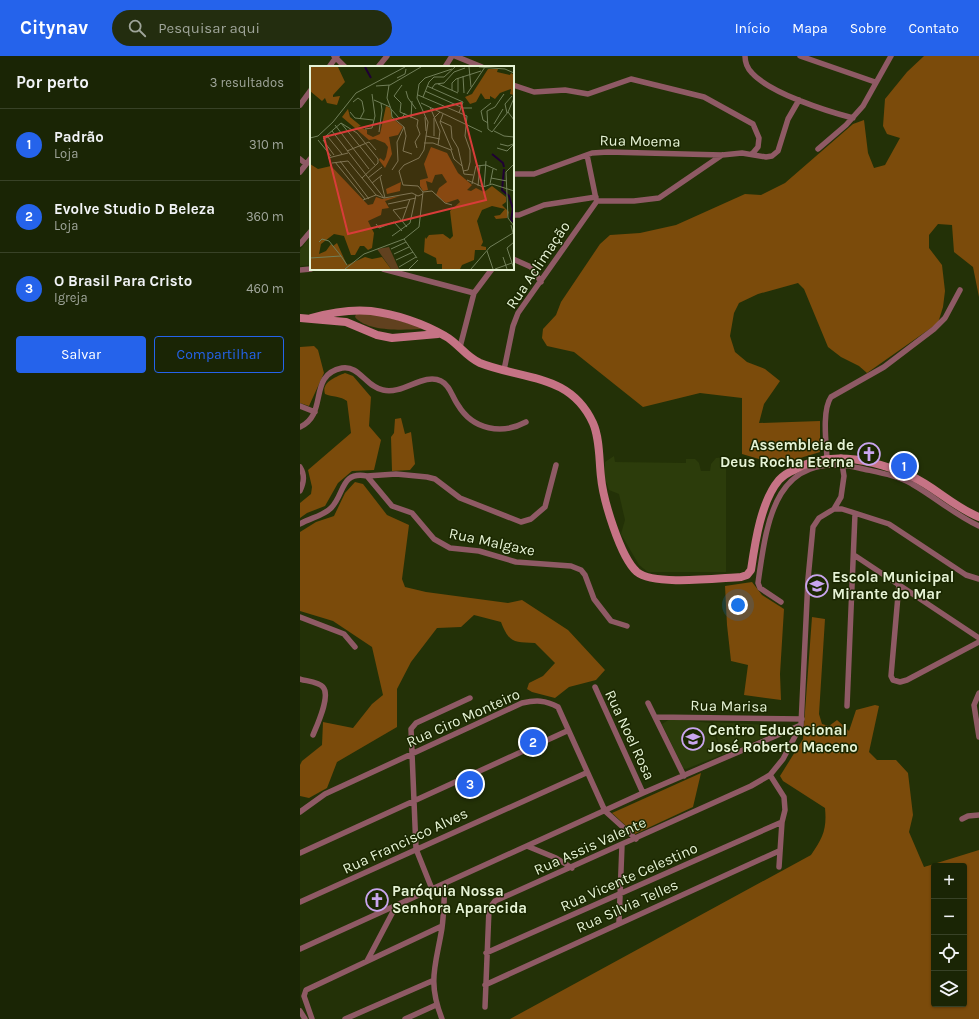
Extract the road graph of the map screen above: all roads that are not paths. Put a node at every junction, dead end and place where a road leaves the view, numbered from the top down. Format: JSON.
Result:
{"nodes":[{"id":1,"x":387,"y":56,"type":"edge"},
{"id":2,"x":452,"y":56,"type":"edge"},
{"id":3,"x":456,"y":56,"type":"edge"},
{"id":4,"x":745,"y":56,"type":"edge"},
{"id":5,"x":800,"y":56,"type":"edge"},
{"id":6,"x":891,"y":56,"type":"edge"},
{"id":7,"x":336,"y":57,"type":"edge"},
{"id":8,"x":330,"y":66,"type":"edge"},
{"id":9,"x":345,"y":66,"type":"edge"},
{"id":10,"x":379,"y":66,"type":"edge"},
{"id":11,"x":446,"y":66,"type":"edge"},
{"id":12,"x":480,"y":66,"type":"edge"},
{"id":13,"x":875,"y":82,"type":"junction"},
{"id":14,"x":514,"y":85,"type":"edge"},
{"id":15,"x":310,"y":91,"type":"edge"},
{"id":16,"x":799,"y":100,"type":"junction"},
{"id":17,"x":300,"y":105,"type":"edge"},
{"id":18,"x":853,"y":118,"type":"junction"},
{"id":19,"x":818,"y":149,"type":"dead end"},
{"id":20,"x":587,"y":154,"type":"junction"},
{"id":21,"x":752,"y":154,"type":"junction"},
{"id":22,"x":722,"y":155,"type":"junction"},
{"id":23,"x":300,"y":159,"type":"edge"},
{"id":24,"x":310,"y":159,"type":"edge"},
{"id":25,"x":306,"y":164,"type":"junction"},
{"id":26,"x":300,"y":172,"type":"edge"},
{"id":27,"x":514,"y":174,"type":"edge"},
{"id":28,"x":596,"y":199,"type":"junction"},
{"id":29,"x":514,"y":215,"type":"edge"},
{"id":30,"x":310,"y":232,"type":"edge"},
{"id":31,"x":300,"y":244,"type":"edge"},
{"id":32,"x":514,"y":260,"type":"edge"},
{"id":33,"x":310,"y":268,"type":"edge"},
{"id":34,"x":300,"y":270,"type":"edge"},
{"id":35,"x":387,"y":270,"type":"edge"},
{"id":36,"x":491,"y":270,"type":"edge"},
{"id":37,"x":540,"y":282,"type":"junction"},
{"id":38,"x":960,"y":290,"type":"dead end"},
{"id":39,"x":474,"y":293,"type":"junction"},
{"id":40,"x":355,"y":311,"type":"junction"},
{"id":41,"x":300,"y":318,"type":"edge"},
{"id":42,"x":311,"y":318,"type":"junction"},
{"id":43,"x":354,"y":324,"type":"junction"},
{"id":44,"x":441,"y":334,"type":"junction"},
{"id":45,"x":460,"y":347,"type":"junction"},
{"id":46,"x":504,"y":370,"type":"junction"},
{"id":47,"x":300,"y":406,"type":"edge"},
{"id":48,"x":315,"y":412,"type":"junction"},
{"id":49,"x":526,"y":422,"type":"dead end"},
{"id":50,"x":300,"y":427,"type":"edge"},
{"id":51,"x":827,"y":458,"type":"junction"},
{"id":52,"x":842,"y":461,"type":"junction"},
{"id":53,"x":556,"y":465,"type":"dead end"},
{"id":54,"x":300,"y":467,"type":"edge"},
{"id":55,"x":367,"y":476,"type":"junction"},
{"id":56,"x":300,"y":491,"type":"edge"},
{"id":57,"x":772,"y":503,"type":"junction"},
{"id":58,"x":834,"y":509,"type":"junction"},
{"id":59,"x":855,"y":514,"type":"junction"},
{"id":60,"x":979,"y":517,"type":"edge"},
{"id":61,"x":300,"y":524,"type":"edge"},
{"id":62,"x":979,"y":526,"type":"edge"},
{"id":63,"x":854,"y":555,"type":"junction"},
{"id":64,"x":979,"y":580,"type":"edge"},
{"id":65,"x":899,"y":584,"type":"junction"},
{"id":66,"x":781,"y":602,"type":"dead end"},
{"id":67,"x":300,"y":617,"type":"edge"},
{"id":68,"x":627,"y":626,"type":"dead end"},
{"id":69,"x":979,"y":638,"type":"edge"},
{"id":70,"x":979,"y":642,"type":"edge"},
{"id":71,"x":355,"y":647,"type":"dead end"},
{"id":72,"x":300,"y":679,"type":"edge"},
{"id":73,"x":595,"y":687,"type":"dead end"},
{"id":74,"x":978,"y":695,"type":"edge"},
{"id":75,"x":470,"y":698,"type":"dead end"},
{"id":76,"x":648,"y":703,"type":"dead end"},
{"id":77,"x":847,"y":706,"type":"dead end"},
{"id":78,"x":655,"y":717,"type":"junction"},
{"id":79,"x":802,"y":722,"type":"junction"},
{"id":80,"x":568,"y":731,"type":"junction"},
{"id":81,"x":313,"y":735,"type":"dead end"},
{"id":82,"x":979,"y":737,"type":"edge"},
{"id":83,"x":411,"y":755,"type":"junction"},
{"id":84,"x":586,"y":773,"type":"junction"},
{"id":85,"x":770,"y":775,"type":"junction"},
{"id":86,"x":684,"y":776,"type":"junction"},
{"id":87,"x":643,"y":793,"type":"junction"},
{"id":88,"x":413,"y":801,"type":"junction"},
{"id":89,"x":605,"y":811,"type":"junction"},
{"id":90,"x":300,"y":812,"type":"edge"},
{"id":91,"x":979,"y":815,"type":"edge"},
{"id":92,"x":962,"y":819,"type":"dead end"},
{"id":93,"x":782,"y":822,"type":"junction"},
{"id":94,"x":636,"y":839,"type":"junction"},
{"id":95,"x":622,"y":845,"type":"junction"},
{"id":96,"x":528,"y":846,"type":"junction"},
{"id":97,"x":416,"y":849,"type":"junction"},
{"id":98,"x":779,"y":851,"type":"junction"},
{"id":99,"x":300,"y":853,"type":"edge"},
{"id":100,"x":779,"y":866,"type":"dead end"},
{"id":101,"x":572,"y":868,"type":"junction"},
{"id":102,"x":445,"y":884,"type":"junction"},
{"id":103,"x":432,"y":889,"type":"junction"},
{"id":104,"x":620,"y":895,"type":"junction"},
{"id":105,"x":300,"y":902,"type":"edge"},
{"id":106,"x":396,"y":906,"type":"junction"},
{"id":107,"x":619,"y":922,"type":"junction"},
{"id":108,"x":442,"y":926,"type":"junction"},
{"id":109,"x":300,"y":949,"type":"edge"},
{"id":110,"x":486,"y":953,"type":"junction"},
{"id":111,"x":367,"y":961,"type":"junction"},
{"id":112,"x":432,"y":981,"type":"junction"},
{"id":113,"x":485,"y":985,"type":"junction"},
{"id":114,"x":436,"y":1005,"type":"junction"},
{"id":115,"x":485,"y":1007,"type":"dead end"},
{"id":116,"x":300,"y":1011,"type":"edge"},
{"id":117,"x":304,"y":1019,"type":"edge"},
{"id":118,"x":312,"y":1019,"type":"edge"},
{"id":119,"x":345,"y":1019,"type":"edge"},
{"id":120,"x":405,"y":1019,"type":"edge"},
{"id":121,"x":442,"y":1019,"type":"edge"}],
"edges":[{"from":1,"to":10,"type":"street"},
{"from":2,"to":11,"type":"street"},
{"from":3,"to":12,"type":"street"},
{"from":4,"to":16,"type":"street"},
{"from":5,"to":13,"type":"street"},
{"from":6,"to":13,"type":"street"},
{"from":7,"to":8,"type":"street"},
{"from":7,"to":9,"type":"street"},
{"from":13,"to":18,"type":"street"},
{"from":14,"to":21,"type":"street"},
{"from":15,"to":17,"type":"street"},
{"from":16,"to":18,"type":"street"},
{"from":16,"to":21,"type":"street","name":"Rua Moema"},
{"from":18,"to":19,"type":"street"},
{"from":20,"to":22,"type":"street","name":"Rua Moema"},
{"from":20,"to":27,"type":"street","name":"Rua Moema"},
{"from":20,"to":28,"type":"street"},
{"from":21,"to":22,"type":"street","name":"Rua Moema"},
{"from":22,"to":28,"type":"street"},
{"from":23,"to":25,"type":"street"},
{"from":24,"to":25,"type":"street"},
{"from":25,"to":26,"type":"street"},
{"from":28,"to":29,"type":"street"},
{"from":28,"to":37,"type":"street","name":"Rua Aclimação"},
{"from":30,"to":31,"type":"street"},
{"from":32,"to":37,"type":"street"},
{"from":33,"to":34,"type":"street"},
{"from":35,"to":39,"type":"street"},
{"from":36,"to":39,"type":"street"},
{"from":37,"to":46,"type":"street","name":"Rua Aclimação"},
{"from":38,"to":51,"type":"street"},
{"from":39,"to":45,"type":"street"},
{"from":40,"to":42,"type":"street"},
{"from":40,"to":43,"type":"street"},
{"from":40,"to":44,"type":"street"},
{"from":41,"to":42,"type":"street"},
{"from":42,"to":43,"type":"street"},
{"from":43,"to":44,"type":"street"},
{"from":44,"to":45,"type":"street"},
{"from":45,"to":46,"type":"street"},
{"from":46,"to":57,"type":"street"},
{"from":47,"to":48,"type":"street"},
{"from":48,"to":49,"type":"street"},
{"from":48,"to":50,"type":"street"},
{"from":51,"to":52,"type":"street"},
{"from":51,"to":57,"type":"street"},
{"from":52,"to":57,"type":"street"},
{"from":52,"to":58,"type":"street"},
{"from":52,"to":60,"type":"street"},
{"from":52,"to":62,"type":"street"},
{"from":53,"to":55,"type":"street"},
{"from":54,"to":56,"type":"street"},
{"from":55,"to":61,"type":"street"},
{"from":55,"to":68,"type":"street","name":"Rua Malgaxe"},
{"from":57,"to":66,"type":"street"},
{"from":58,"to":59,"type":"street"},
{"from":58,"to":79,"type":"street"},
{"from":59,"to":63,"type":"street"},
{"from":59,"to":64,"type":"street"},
{"from":63,"to":65,"type":"street"},
{"from":63,"to":77,"type":"street"},
{"from":65,"to":69,"type":"street"},
{"from":65,"to":70,"type":"street"},
{"from":67,"to":71,"type":"street"},
{"from":72,"to":81,"type":"street"},
{"from":73,"to":87,"type":"street","name":"Rua Noel Rosa"},
{"from":74,"to":82,"type":"street"},
{"from":75,"to":83,"type":"street"},
{"from":76,"to":78,"type":"street"},
{"from":78,"to":79,"type":"street","name":"Rua Marisa"},
{"from":78,"to":86,"type":"street"},
{"from":79,"to":85,"type":"street"},
{"from":79,"to":86,"type":"street"},
{"from":80,"to":83,"type":"street","name":"Rua Ciro Monteiro"},
{"from":80,"to":84,"type":"street","name":"Rua Ciro Monteiro"},
{"from":80,"to":88,"type":"street"},
{"from":83,"to":88,"type":"street"},
{"from":83,"to":90,"type":"street","name":"Rua Ciro Monteiro"},
{"from":84,"to":89,"type":"street","name":"Rua Ciro Monteiro"},
{"from":84,"to":97,"type":"street","name":"Rua Francisco Alves"},
{"from":85,"to":93,"type":"street"},
{"from":85,"to":94,"type":"street","name":"Rua Assis Valente"},
{"from":86,"to":87,"type":"street"},
{"from":87,"to":89,"type":"street"},
{"from":88,"to":97,"type":"street"},
{"from":88,"to":99,"type":"street"},
{"from":89,"to":94,"type":"street"},
{"from":89,"to":96,"type":"street"},
{"from":91,"to":92,"type":"street"},
{"from":93,"to":98,"type":"street"},
{"from":93,"to":104,"type":"street","name":"Rua Vicente Celestino"},
{"from":94,"to":95,"type":"street","name":"Rua Assis Valente"},
{"from":95,"to":101,"type":"street","name":"Rua Assis Valente"},
{"from":95,"to":104,"type":"street"},
{"from":96,"to":101,"type":"street"},
{"from":96,"to":102,"type":"street"},
{"from":97,"to":103,"type":"street"},
{"from":97,"to":105,"type":"street","name":"Rua Francisco Alves"},
{"from":98,"to":100,"type":"street"},
{"from":98,"to":107,"type":"street","name":"Rua Silvia Telles"},
{"from":101,"to":110,"type":"street","name":"Rua Assis Valente"},
{"from":102,"to":103,"type":"street"},
{"from":102,"to":108,"type":"street"},
{"from":103,"to":106,"type":"street"},
{"from":104,"to":107,"type":"street"},
{"from":104,"to":110,"type":"street","name":"Rua Vicente Celestino"},
{"from":106,"to":109,"type":"street"},
{"from":106,"to":111,"type":"street"},
{"from":107,"to":113,"type":"street","name":"Rua Silvia Telles"},
{"from":108,"to":111,"type":"street"},
{"from":108,"to":112,"type":"street"},
{"from":110,"to":113,"type":"street","name":"Rua Assis Valente"},
{"from":111,"to":118,"type":"street"},
{"from":112,"to":114,"type":"street"},
{"from":112,"to":119,"type":"street"},
{"from":113,"to":115,"type":"street","name":"Rua Assis Valente"},
{"from":114,"to":120,"type":"street"},
{"from":114,"to":121,"type":"street"},
{"from":116,"to":117,"type":"street"}]}
